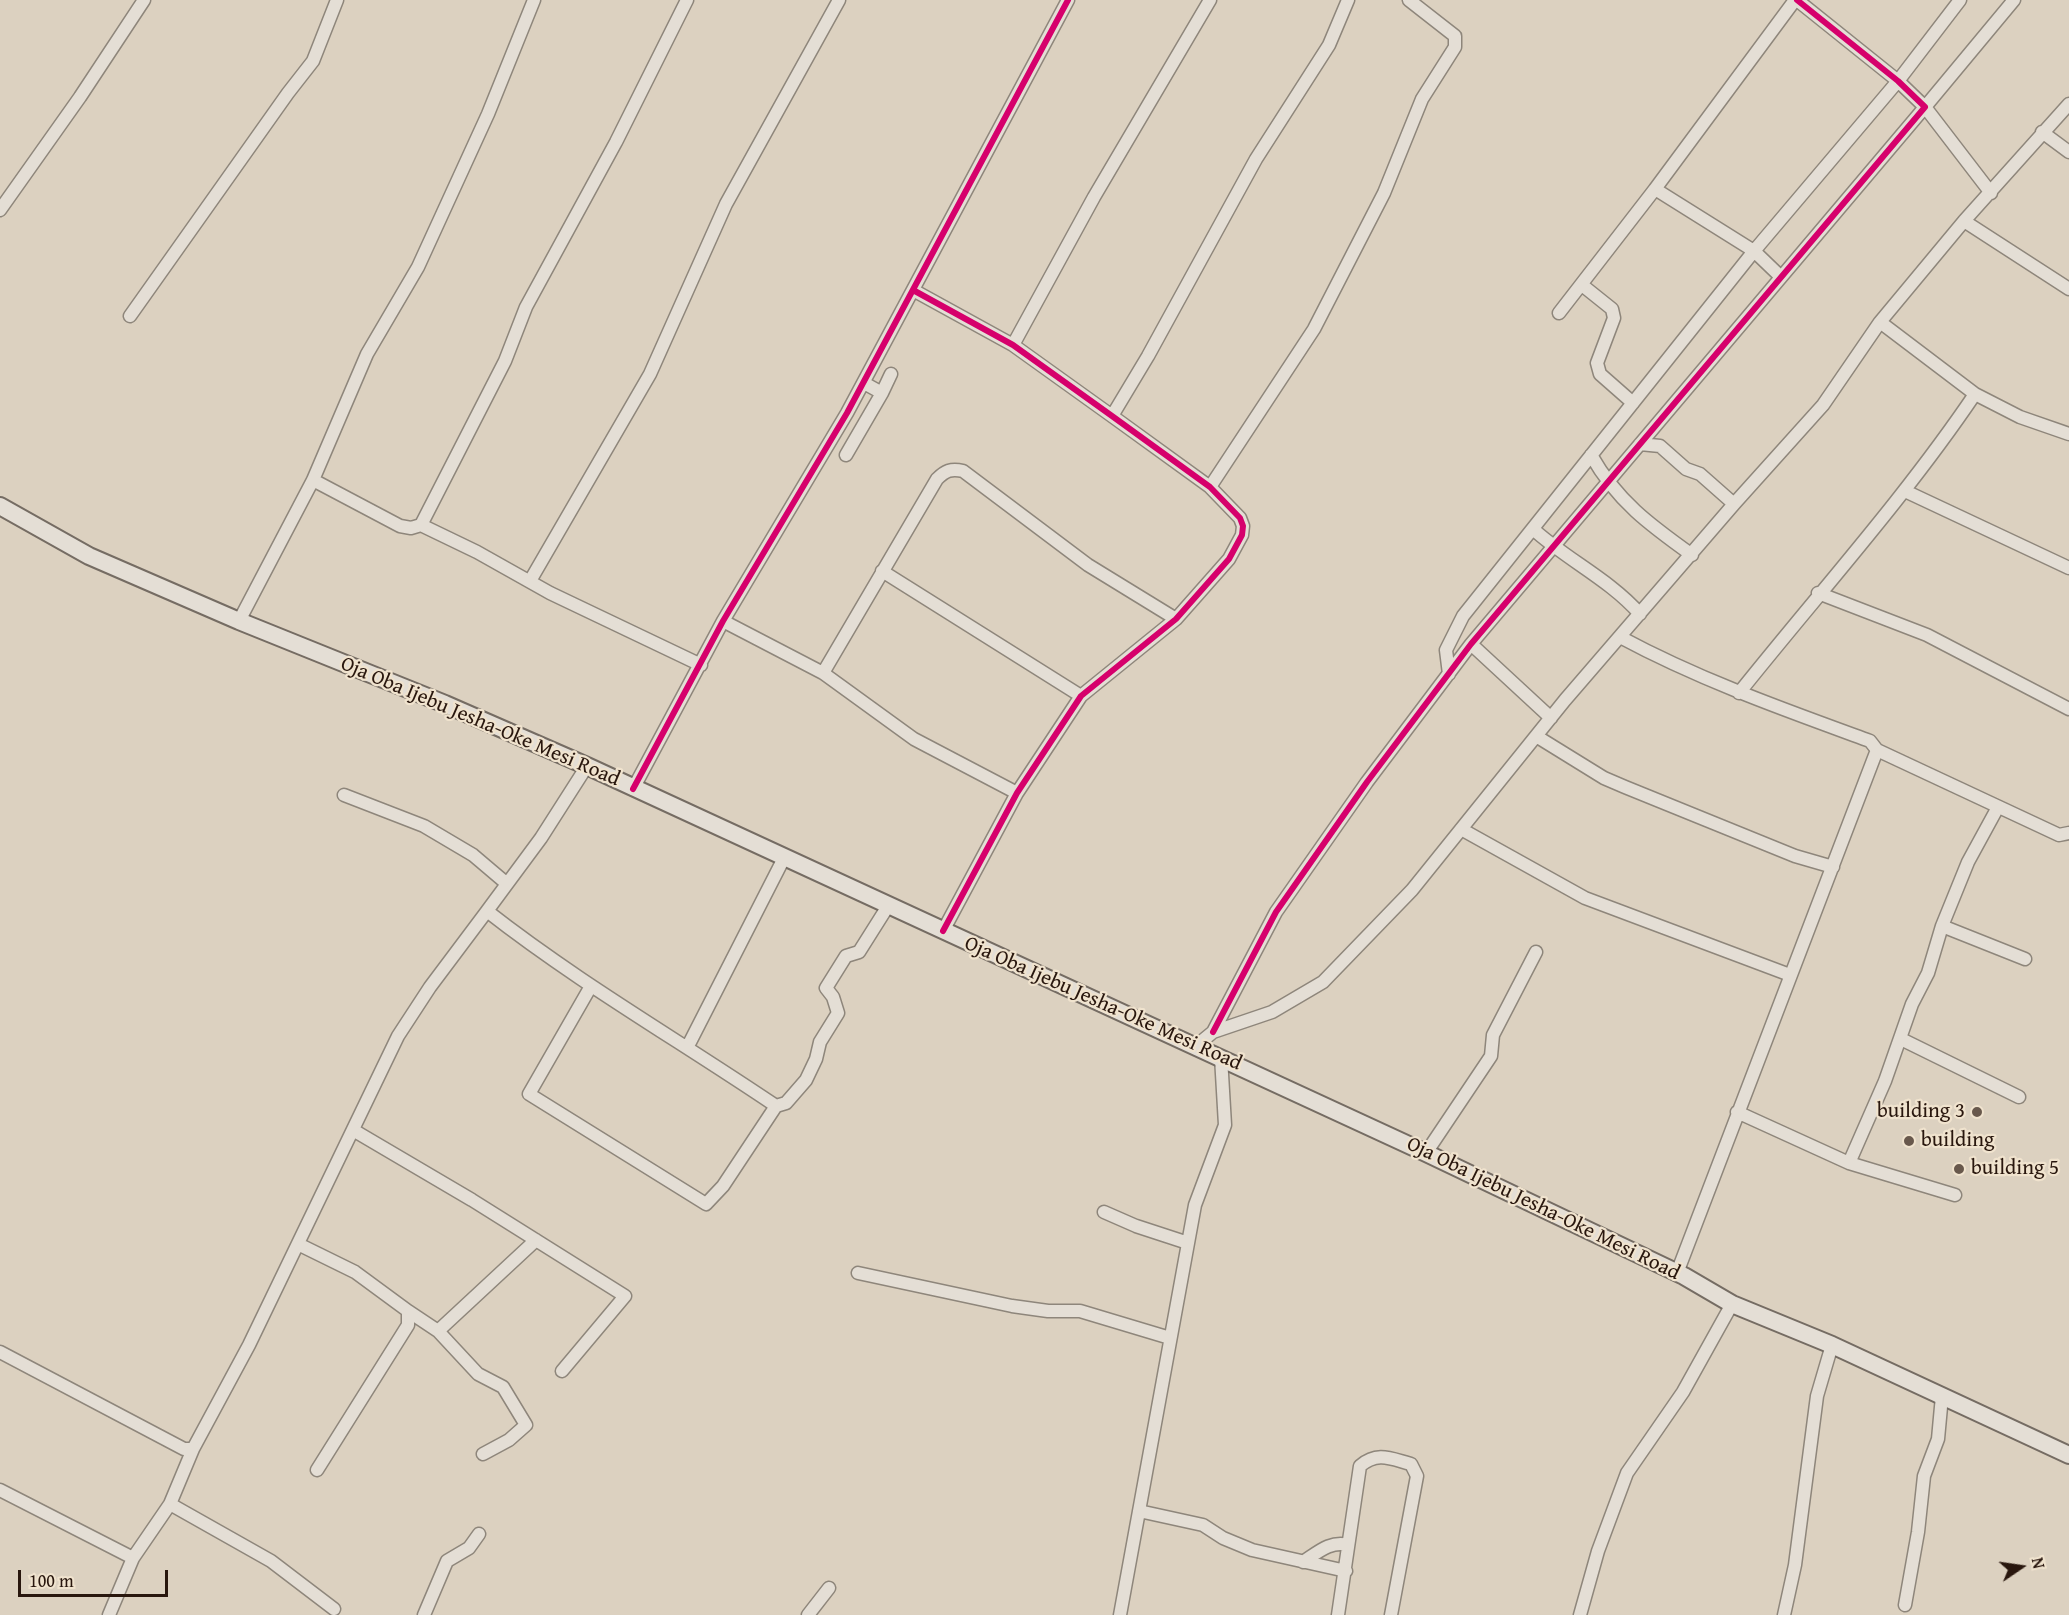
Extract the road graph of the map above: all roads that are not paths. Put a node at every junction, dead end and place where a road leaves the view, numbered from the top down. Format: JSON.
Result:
{"nodes":[{"id":1,"x":144,"y":0,"type":"edge"},
{"id":2,"x":337,"y":0,"type":"edge"},
{"id":3,"x":534,"y":0,"type":"edge"},
{"id":4,"x":687,"y":0,"type":"edge"},
{"id":5,"x":839,"y":0,"type":"edge"},
{"id":6,"x":1068,"y":0,"type":"edge"},
{"id":7,"x":1210,"y":0,"type":"edge"},
{"id":8,"x":1348,"y":0,"type":"edge"},
{"id":9,"x":1409,"y":0,"type":"edge"},
{"id":10,"x":1796,"y":0,"type":"edge"},
{"id":11,"x":1960,"y":0,"type":"edge"},
{"id":12,"x":2014,"y":0,"type":"edge"},
{"id":13,"x":1898,"y":81,"type":"junction"},
{"id":14,"x":2069,"y":104,"type":"edge"},
{"id":15,"x":1925,"y":107,"type":"junction"},
{"id":16,"x":2042,"y":132,"type":"junction"},
{"id":17,"x":2069,"y":152,"type":"edge"},
{"id":18,"x":1655,"y":189,"type":"junction"},
{"id":19,"x":1991,"y":193,"type":"junction"},
{"id":20,"x":0,"y":210,"type":"edge"},
{"id":21,"x":1964,"y":221,"type":"junction"},
{"id":22,"x":1754,"y":251,"type":"junction"},
{"id":23,"x":1781,"y":277,"type":"junction"},
{"id":24,"x":1582,"y":285,"type":"junction"},
{"id":25,"x":2069,"y":289,"type":"edge"},
{"id":26,"x":913,"y":290,"type":"junction"},
{"id":27,"x":1559,"y":313,"type":"dead end"},
{"id":28,"x":130,"y":316,"type":"dead end"},
{"id":29,"x":1880,"y":322,"type":"junction"},
{"id":30,"x":1013,"y":345,"type":"junction"},
{"id":31,"x":891,"y":374,"type":"dead end"},
{"id":32,"x":864,"y":383,"type":"junction"},
{"id":33,"x":882,"y":393,"type":"junction"},
{"id":34,"x":1976,"y":394,"type":"junction"},
{"id":35,"x":1633,"y":403,"type":"junction"},
{"id":36,"x":1112,"y":416,"type":"junction"},
{"id":37,"x":2069,"y":434,"type":"edge"},
{"id":38,"x":1640,"y":444,"type":"junction"},
{"id":39,"x":846,"y":454,"type":"dead end"},
{"id":40,"x":1591,"y":455,"type":"junction"},
{"id":41,"x":313,"y":480,"type":"junction"},
{"id":42,"x":1607,"y":483,"type":"junction"},
{"id":43,"x":1210,"y":488,"type":"junction"},
{"id":44,"x":1905,"y":491,"type":"junction"},
{"id":45,"x":1734,"y":504,"type":"junction"},
{"id":46,"x":0,"y":506,"type":"edge"},
{"id":47,"x":421,"y":525,"type":"junction"},
{"id":48,"x":1533,"y":529,"type":"junction"},
{"id":49,"x":1553,"y":547,"type":"junction"},
{"id":50,"x":1692,"y":555,"type":"junction"},
{"id":51,"x":2069,"y":568,"type":"edge"},
{"id":52,"x":882,"y":571,"type":"junction"},
{"id":53,"x":530,"y":581,"type":"junction"},
{"id":54,"x":1818,"y":593,"type":"junction"},
{"id":55,"x":1640,"y":614,"type":"junction"},
{"id":56,"x":1176,"y":619,"type":"junction"},
{"id":57,"x":239,"y":621,"type":"junction"},
{"id":58,"x":723,"y":621,"type":"junction"},
{"id":59,"x":1620,"y":637,"type":"junction"},
{"id":60,"x":1471,"y":644,"type":"junction"},
{"id":61,"x":701,"y":665,"type":"junction"},
{"id":62,"x":823,"y":673,"type":"junction"},
{"id":63,"x":1449,"y":674,"type":"junction"},
{"id":64,"x":1739,"y":693,"type":"junction"},
{"id":65,"x":1081,"y":696,"type":"junction"},
{"id":66,"x":2069,"y":709,"type":"edge"},
{"id":67,"x":1551,"y":718,"type":"junction"},
{"id":68,"x":1536,"y":736,"type":"junction"},
{"id":69,"x":1877,"y":750,"type":"junction"},
{"id":70,"x":587,"y":766,"type":"junction"},
{"id":71,"x":633,"y":789,"type":"junction"},
{"id":72,"x":1017,"y":793,"type":"junction"},
{"id":73,"x":344,"y":795,"type":"dead end"},
{"id":74,"x":1998,"y":807,"type":"junction"},
{"id":75,"x":1461,"y":829,"type":"junction"},
{"id":76,"x":2069,"y":833,"type":"edge"},
{"id":77,"x":784,"y":858,"type":"junction"},
{"id":78,"x":1833,"y":867,"type":"junction"},
{"id":79,"x":506,"y":883,"type":"junction"},
{"id":80,"x":888,"y":906,"type":"junction"},
{"id":81,"x":487,"y":911,"type":"junction"},
{"id":82,"x":1942,"y":926,"type":"junction"},
{"id":83,"x":943,"y":931,"type":"junction"},
{"id":84,"x":1536,"y":952,"type":"dead end"},
{"id":85,"x":2025,"y":959,"type":"dead end"},
{"id":86,"x":1790,"y":975,"type":"junction"},
{"id":87,"x":591,"y":986,"type":"junction"},
{"id":88,"x":1213,"y":1032,"type":"junction"},
{"id":89,"x":1901,"y":1039,"type":"junction"},
{"id":90,"x":687,"y":1046,"type":"junction"},
{"id":91,"x":1196,"y":1046,"type":"junction"},
{"id":92,"x":1221,"y":1057,"type":"junction"},
{"id":93,"x":2019,"y":1097,"type":"dead end"},
{"id":94,"x":776,"y":1106,"type":"junction"},
{"id":95,"x":1737,"y":1112,"type":"junction"},
{"id":96,"x":352,"y":1130,"type":"junction"},
{"id":97,"x":1426,"y":1152,"type":"junction"},
{"id":98,"x":1849,"y":1163,"type":"junction"},
{"id":99,"x":1956,"y":1195,"type":"dead end"},
{"id":100,"x":1104,"y":1212,"type":"dead end"},
{"id":101,"x":536,"y":1240,"type":"junction"},
{"id":102,"x":1188,"y":1243,"type":"junction"},
{"id":103,"x":298,"y":1244,"type":"junction"},
{"id":104,"x":858,"y":1273,"type":"dead end"},
{"id":105,"x":1677,"y":1273,"type":"junction"},
{"id":106,"x":1732,"y":1304,"type":"junction"},
{"id":107,"x":408,"y":1311,"type":"junction"},
{"id":108,"x":438,"y":1331,"type":"junction"},
{"id":109,"x":1170,"y":1338,"type":"junction"},
{"id":110,"x":1832,"y":1345,"type":"junction"},
{"id":111,"x":0,"y":1352,"type":"edge"},
{"id":112,"x":562,"y":1371,"type":"dead end"},
{"id":113,"x":1942,"y":1396,"type":"junction"},
{"id":114,"x":193,"y":1449,"type":"junction"},
{"id":115,"x":483,"y":1454,"type":"dead end"},
{"id":116,"x":2069,"y":1455,"type":"edge"},
{"id":117,"x":317,"y":1470,"type":"dead end"},
{"id":118,"x":0,"y":1490,"type":"edge"},
{"id":119,"x":170,"y":1504,"type":"junction"},
{"id":120,"x":1139,"y":1511,"type":"junction"},
{"id":121,"x":479,"y":1534,"type":"dead end"},
{"id":122,"x":1348,"y":1545,"type":"junction"},
{"id":123,"x":133,"y":1558,"type":"junction"},
{"id":124,"x":1303,"y":1562,"type":"junction"},
{"id":125,"x":1346,"y":1571,"type":"junction"},
{"id":126,"x":830,"y":1588,"type":"dead end"},
{"id":127,"x":1905,"y":1605,"type":"dead end"},
{"id":128,"x":334,"y":1609,"type":"dead end"},
{"id":129,"x":109,"y":1615,"type":"edge"},
{"id":130,"x":424,"y":1615,"type":"edge"},
{"id":131,"x":808,"y":1615,"type":"edge"},
{"id":132,"x":1120,"y":1615,"type":"edge"},
{"id":133,"x":1338,"y":1615,"type":"edge"},
{"id":134,"x":1391,"y":1615,"type":"edge"},
{"id":135,"x":1580,"y":1615,"type":"edge"},
{"id":136,"x":1784,"y":1615,"type":"edge"}],
"edges":[{"from":1,"to":20,"type":"street"},
{"from":2,"to":28,"type":"street"},
{"from":3,"to":41,"type":"street"},
{"from":4,"to":47,"type":"street"},
{"from":5,"to":53,"type":"street"},
{"from":6,"to":26,"type":"street"},
{"from":7,"to":30,"type":"street"},
{"from":8,"to":36,"type":"street"},
{"from":9,"to":43,"type":"street"},
{"from":10,"to":13,"type":"street"},
{"from":10,"to":18,"type":"street"},
{"from":11,"to":13,"type":"street"},
{"from":12,"to":15,"type":"street"},
{"from":13,"to":15,"type":"street"},
{"from":13,"to":22,"type":"street"},
{"from":14,"to":16,"type":"street"},
{"from":15,"to":19,"type":"street"},
{"from":15,"to":23,"type":"street"},
{"from":16,"to":17,"type":"street"},
{"from":16,"to":19,"type":"street"},
{"from":18,"to":22,"type":"street"},
{"from":18,"to":24,"type":"street"},
{"from":19,"to":21,"type":"street"},
{"from":21,"to":25,"type":"street"},
{"from":21,"to":29,"type":"street"},
{"from":22,"to":23,"type":"street"},
{"from":22,"to":35,"type":"street"},
{"from":23,"to":38,"type":"street"},
{"from":24,"to":27,"type":"street"},
{"from":24,"to":35,"type":"street"},
{"from":26,"to":30,"type":"street"},
{"from":26,"to":32,"type":"street"},
{"from":29,"to":34,"type":"street"},
{"from":29,"to":45,"type":"street"},
{"from":30,"to":36,"type":"street"},
{"from":31,"to":33,"type":"street"},
{"from":32,"to":33,"type":"street"},
{"from":32,"to":58,"type":"street"},
{"from":33,"to":39,"type":"street"},
{"from":34,"to":37,"type":"street"},
{"from":34,"to":44,"type":"street"},
{"from":35,"to":40,"type":"street"},
{"from":36,"to":43,"type":"street"},
{"from":38,"to":42,"type":"street"},
{"from":38,"to":45,"type":"street"},
{"from":40,"to":42,"type":"street"},
{"from":40,"to":48,"type":"street"},
{"from":41,"to":47,"type":"street"},
{"from":41,"to":57,"type":"street"},
{"from":42,"to":49,"type":"street"},
{"from":42,"to":50,"type":"street"},
{"from":43,"to":56,"type":"street"},
{"from":44,"to":51,"type":"street"},
{"from":44,"to":54,"type":"street"},
{"from":45,"to":50,"type":"street"},
{"from":46,"to":57,"type":"main road","name":"Oja Oba Ijebu Jesha-Oke Mesi Road"},
{"from":47,"to":53,"type":"street"},
{"from":48,"to":49,"type":"street"},
{"from":48,"to":63,"type":"street"},
{"from":49,"to":55,"type":"street"},
{"from":49,"to":60,"type":"street"},
{"from":50,"to":55,"type":"street"},
{"from":52,"to":56,"type":"street"},
{"from":52,"to":62,"type":"street"},
{"from":52,"to":65,"type":"street"},
{"from":53,"to":61,"type":"street"},
{"from":54,"to":64,"type":"street"},
{"from":54,"to":66,"type":"street"},
{"from":55,"to":59,"type":"street"},
{"from":56,"to":65,"type":"street"},
{"from":57,"to":70,"type":"main road","name":"Oja Oba Ijebu Jesha-Oke Mesi Road"},
{"from":58,"to":61,"type":"street"},
{"from":58,"to":62,"type":"street"},
{"from":59,"to":64,"type":"street"},
{"from":59,"to":67,"type":"street"},
{"from":60,"to":63,"type":"street"},
{"from":60,"to":67,"type":"street"},
{"from":61,"to":71,"type":"street"},
{"from":62,"to":72,"type":"street"},
{"from":63,"to":88,"type":"street"},
{"from":64,"to":69,"type":"street"},
{"from":65,"to":72,"type":"street"},
{"from":67,"to":68,"type":"street"},
{"from":68,"to":75,"type":"street"},
{"from":68,"to":78,"type":"street"},
{"from":69,"to":74,"type":"street"},
{"from":69,"to":78,"type":"street"},
{"from":70,"to":71,"type":"main road","name":"Oja Oba Ijebu Jesha-Oke Mesi Road"},
{"from":70,"to":79,"type":"street"},
{"from":71,"to":77,"type":"main road","name":"Oja Oba Ijebu Jesha-Oke Mesi Road"},
{"from":72,"to":83,"type":"street"},
{"from":73,"to":79,"type":"street"},
{"from":74,"to":76,"type":"street"},
{"from":74,"to":82,"type":"street"},
{"from":75,"to":86,"type":"street"},
{"from":75,"to":88,"type":"street"},
{"from":77,"to":80,"type":"main road","name":"Oja Oba Ijebu Jesha-Oke Mesi Road"},
{"from":77,"to":90,"type":"street"},
{"from":78,"to":86,"type":"street"},
{"from":79,"to":81,"type":"street"},
{"from":80,"to":83,"type":"main road","name":"Oja Oba Ijebu Jesha-Oke Mesi Road"},
{"from":80,"to":94,"type":"street"},
{"from":81,"to":87,"type":"street"},
{"from":81,"to":96,"type":"street"},
{"from":82,"to":85,"type":"street"},
{"from":82,"to":89,"type":"street"},
{"from":83,"to":91,"type":"main road","name":"Oja Oba Ijebu Jesha-Oke Mesi Road"},
{"from":84,"to":97,"type":"street"},
{"from":86,"to":95,"type":"street"},
{"from":87,"to":90,"type":"street"},
{"from":87,"to":94,"type":"street"},
{"from":88,"to":91,"type":"street"},
{"from":89,"to":93,"type":"street"},
{"from":89,"to":98,"type":"street"},
{"from":90,"to":94,"type":"street"},
{"from":91,"to":92,"type":"main road","name":"Oja Oba Ijebu Jesha-Oke Mesi Road"},
{"from":92,"to":97,"type":"main road","name":"Oja Oba Ijebu Jesha-Oke Mesi Road"},
{"from":92,"to":102,"type":"street"},
{"from":95,"to":98,"type":"street"},
{"from":95,"to":105,"type":"street"},
{"from":96,"to":101,"type":"street"},
{"from":96,"to":103,"type":"street"},
{"from":97,"to":105,"type":"main road","name":"Oja Oba Ijebu Jesha-Oke Mesi Road"},
{"from":98,"to":99,"type":"street"},
{"from":100,"to":102,"type":"street"},
{"from":101,"to":108,"type":"street"},
{"from":101,"to":112,"type":"street"},
{"from":102,"to":109,"type":"street"},
{"from":103,"to":107,"type":"street"},
{"from":103,"to":114,"type":"street"},
{"from":104,"to":109,"type":"street"},
{"from":105,"to":106,"type":"main road","name":"Oja Oba Ijebu Jesha-Oke Mesi Road"},
{"from":106,"to":110,"type":"main road","name":"Oja Oba Ijebu Jesha-Oke Mesi Road"},
{"from":106,"to":135,"type":"street"},
{"from":107,"to":108,"type":"street"},
{"from":107,"to":117,"type":"street"},
{"from":108,"to":115,"type":"street"},
{"from":109,"to":120,"type":"street"},
{"from":110,"to":113,"type":"main road","name":"Oja Oba Ijebu Jesha-Oke Mesi Road"},
{"from":110,"to":136,"type":"street"},
{"from":111,"to":114,"type":"street"},
{"from":113,"to":116,"type":"main road","name":"Oja Oba Ijebu Jesha-Oke Mesi Road"},
{"from":113,"to":127,"type":"street"},
{"from":114,"to":119,"type":"street"},
{"from":118,"to":123,"type":"street"},
{"from":119,"to":123,"type":"street"},
{"from":119,"to":128,"type":"street"},
{"from":120,"to":124,"type":"street"},
{"from":120,"to":132,"type":"street"},
{"from":121,"to":130,"type":"street"},
{"from":122,"to":124,"type":"street"},
{"from":122,"to":125,"type":"street"},
{"from":122,"to":134,"type":"street"},
{"from":123,"to":129,"type":"street"},
{"from":124,"to":125,"type":"street"},
{"from":125,"to":133,"type":"street"},
{"from":126,"to":131,"type":"street"}]}
